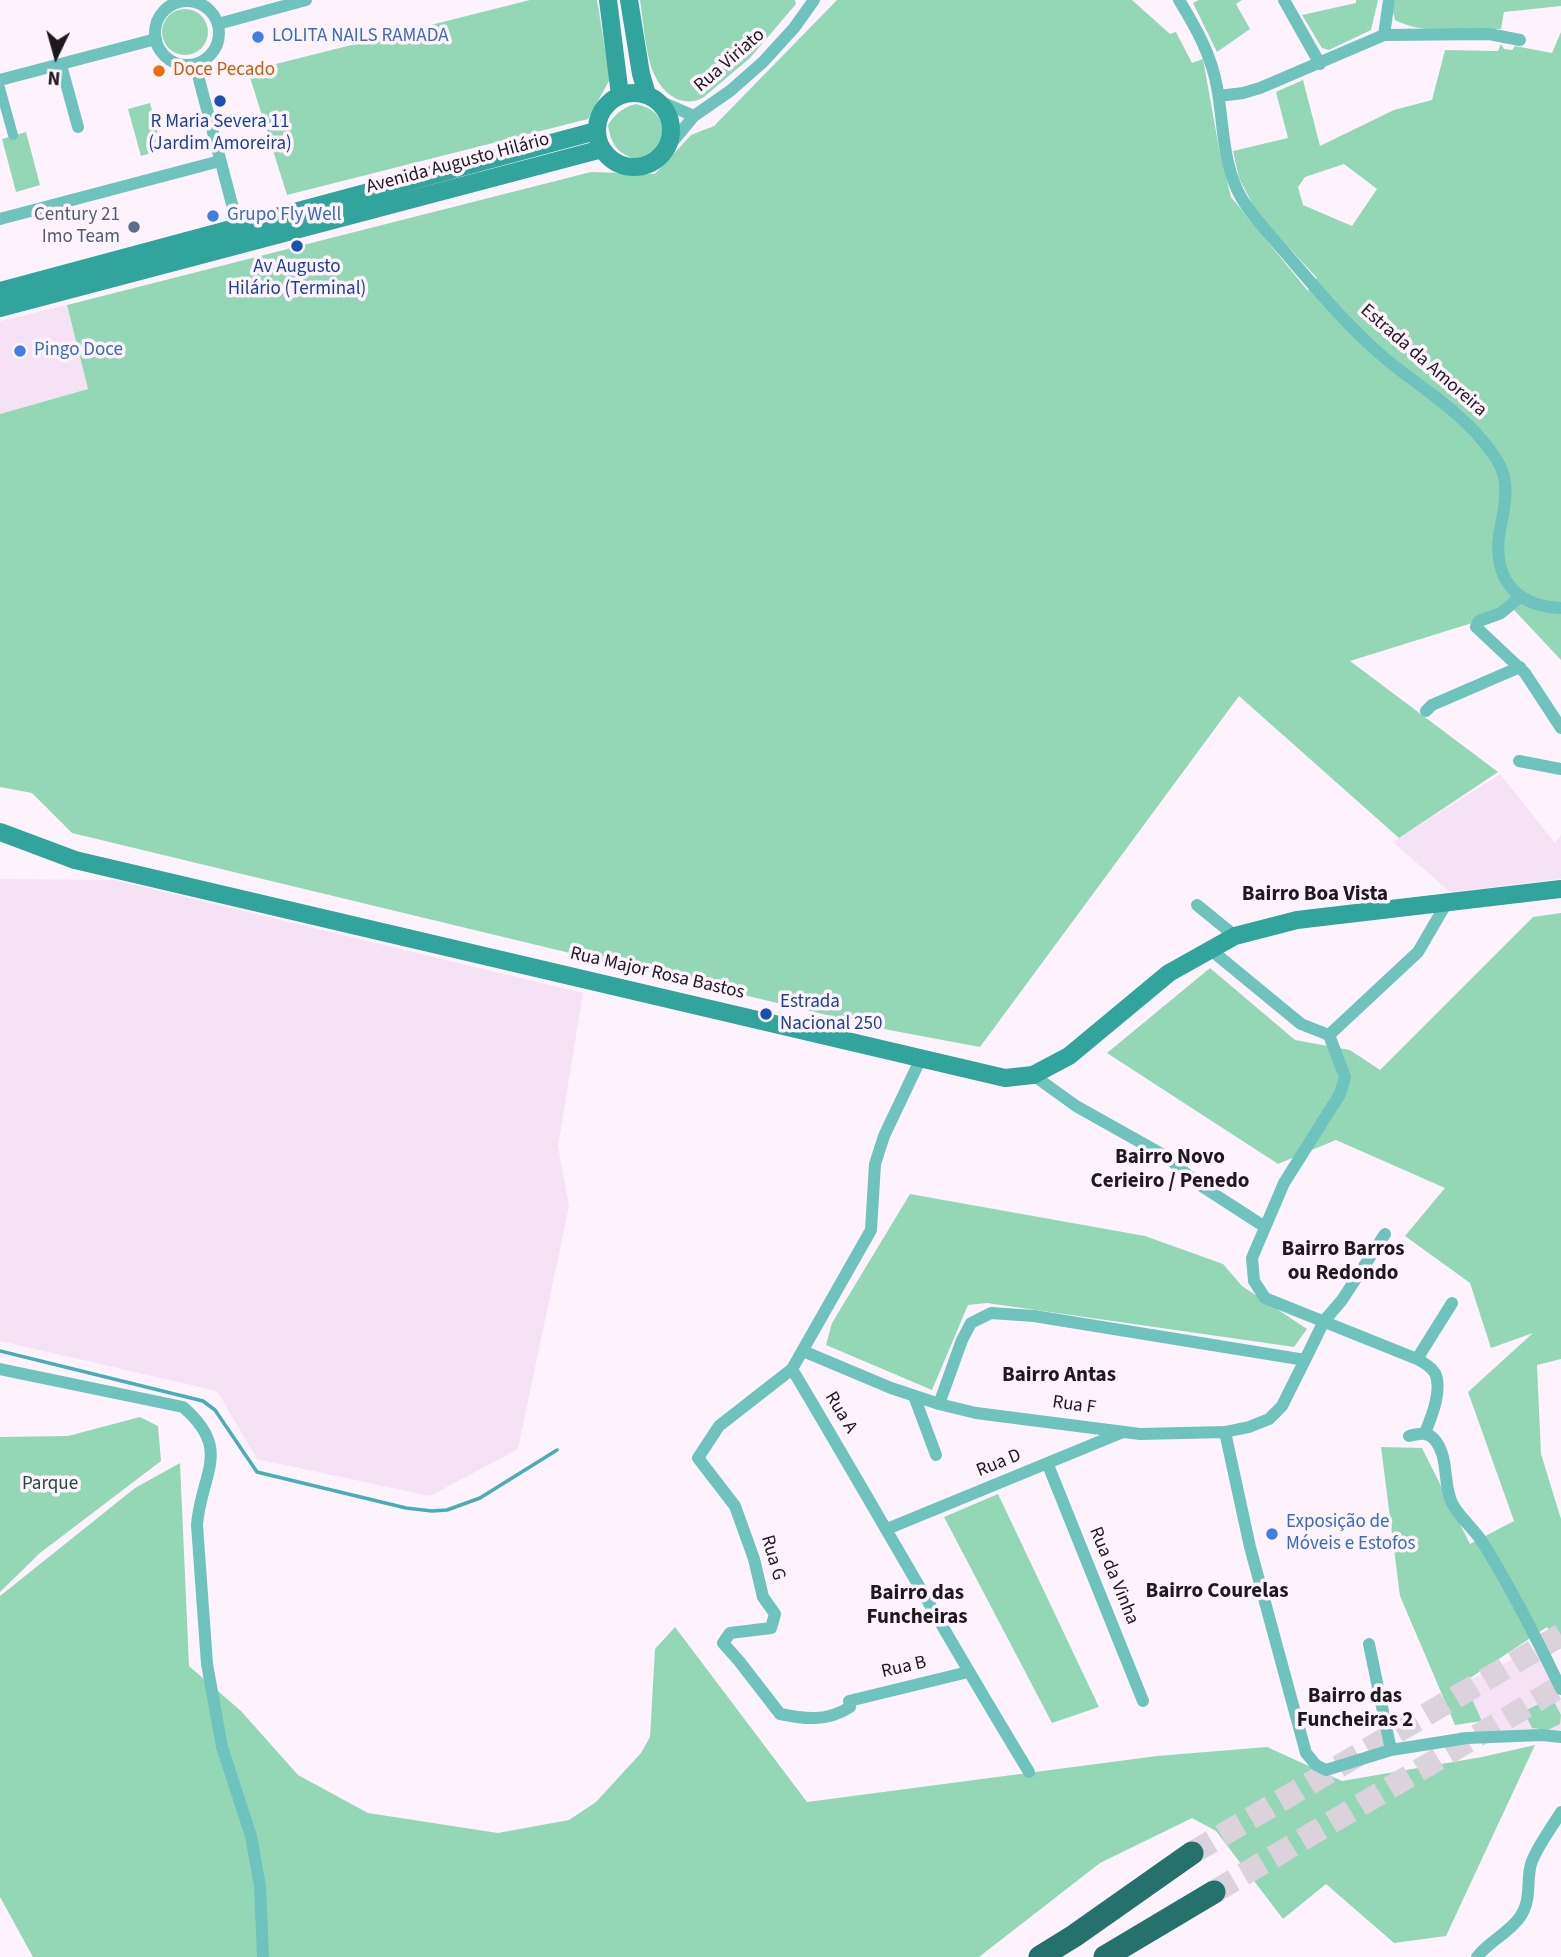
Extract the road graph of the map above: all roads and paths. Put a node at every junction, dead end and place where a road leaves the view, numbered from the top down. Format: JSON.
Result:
{"nodes":[{"id":1,"x":306,"y":0,"type":"edge"},
{"id":2,"x":608,"y":0,"type":"edge"},
{"id":3,"x":629,"y":0,"type":"edge"},
{"id":4,"x":1180,"y":0,"type":"edge"},
{"id":5,"x":1284,"y":0,"type":"edge"},
{"id":6,"x":1389,"y":0,"type":"edge"},
{"id":7,"x":177,"y":1,"type":"edge"},
{"id":8,"x":808,"y":4,"type":"edge"},
{"id":9,"x":218,"y":24,"type":"junction"},
{"id":10,"x":1384,"y":35,"type":"junction"},
{"id":11,"x":156,"y":39,"type":"junction"},
{"id":12,"x":1520,"y":40,"type":"dead end"},
{"id":13,"x":195,"y":64,"type":"junction"},
{"id":14,"x":1320,"y":64,"type":"junction"},
{"id":15,"x":61,"y":65,"type":"junction"},
{"id":16,"x":0,"y":80,"type":"edge"},
{"id":17,"x":0,"y":88,"type":"edge"},
{"id":18,"x":620,"y":95,"type":"junction"},
{"id":19,"x":1219,"y":96,"type":"junction"},
{"id":20,"x":653,"y":98,"type":"junction"},
{"id":21,"x":694,"y":116,"type":"junction"},
{"id":22,"x":78,"y":127,"type":"dead end"},
{"id":23,"x":596,"y":131,"type":"junction"},
{"id":24,"x":13,"y":135,"type":"dead end"},
{"id":25,"x":602,"y":149,"type":"junction"},
{"id":26,"x":665,"y":151,"type":"junction"},
{"id":27,"x":220,"y":161,"type":"junction"},
{"id":28,"x":0,"y":219,"type":"edge"},
{"id":29,"x":238,"y":228,"type":"junction"},
{"id":30,"x":0,"y":292,"type":"edge"},
{"id":31,"x":0,"y":308,"type":"edge"},
{"id":32,"x":1520,"y":597,"type":"junction"},
{"id":33,"x":1561,"y":607,"type":"edge"},
{"id":34,"x":1520,"y":667,"type":"junction"},
{"id":35,"x":1426,"y":711,"type":"dead end"},
{"id":36,"x":1561,"y":728,"type":"edge"},
{"id":37,"x":1519,"y":761,"type":"dead end"},
{"id":38,"x":1561,"y":769,"type":"edge"},
{"id":39,"x":0,"y":832,"type":"edge"},
{"id":40,"x":1561,"y":889,"type":"edge"},
{"id":41,"x":1446,"y":904,"type":"junction"},
{"id":42,"x":1197,"y":905,"type":"dead end"},
{"id":43,"x":1235,"y":936,"type":"junction"},
{"id":44,"x":1211,"y":950,"type":"junction"},
{"id":45,"x":1329,"y":1035,"type":"junction"},
{"id":46,"x":921,"y":1058,"type":"junction"},
{"id":47,"x":1033,"y":1075,"type":"junction"},
{"id":48,"x":1265,"y":1227,"type":"junction"},
{"id":49,"x":1385,"y":1234,"type":"dead end"},
{"id":50,"x":1452,"y":1303,"type":"dead end"},
{"id":51,"x":1324,"y":1321,"type":"junction"},
{"id":52,"x":803,"y":1351,"type":"junction"},
{"id":53,"x":1417,"y":1359,"type":"junction"},
{"id":54,"x":1306,"y":1360,"type":"junction"},
{"id":55,"x":0,"y":1369,"type":"edge"},
{"id":56,"x":792,"y":1369,"type":"junction"},
{"id":57,"x":914,"y":1396,"type":"junction"},
{"id":58,"x":939,"y":1404,"type":"junction"},
{"id":59,"x":1123,"y":1432,"type":"junction"},
{"id":60,"x":1226,"y":1432,"type":"junction"},
{"id":61,"x":1424,"y":1433,"type":"junction"},
{"id":62,"x":1409,"y":1436,"type":"dead end"},
{"id":63,"x":936,"y":1455,"type":"dead end"},
{"id":64,"x":1048,"y":1465,"type":"junction"},
{"id":65,"x":887,"y":1529,"type":"junction"},
{"id":66,"x":1369,"y":1644,"type":"dead end"},
{"id":67,"x":968,"y":1672,"type":"junction"},
{"id":68,"x":1561,"y":1689,"type":"edge"},
{"id":69,"x":849,"y":1701,"type":"joint"},
{"id":70,"x":1143,"y":1701,"type":"dead end"},
{"id":71,"x":1561,"y":1737,"type":"edge"},
{"id":72,"x":1391,"y":1750,"type":"junction"},
{"id":73,"x":1029,"y":1772,"type":"dead end"},
{"id":74,"x":1561,"y":1812,"type":"edge"},
{"id":75,"x":1192,"y":1853,"type":"tunnel mouth"},
{"id":76,"x":1214,"y":1892,"type":"tunnel mouth"},
{"id":77,"x":1091,"y":1923,"type":"junction"},
{"id":78,"x":263,"y":1957,"type":"edge"},
{"id":79,"x":1022,"y":1957,"type":"edge"},
{"id":80,"x":1040,"y":1957,"type":"edge"},
{"id":81,"x":1105,"y":1957,"type":"edge"},
{"id":82,"x":1477,"y":1957,"type":"edge"}],
"edges":[{"from":1,"to":9,"type":"street"},
{"from":2,"to":18,"type":"main road"},
{"from":3,"to":20,"type":"main road"},
{"from":4,"to":19,"type":"street","name":"Estrada da Amoreira"},
{"from":5,"to":14,"type":"street"},
{"from":6,"to":10,"type":"street"},
{"from":7,"to":9,"type":"street"},
{"from":7,"to":11,"type":"street"},
{"from":8,"to":21,"type":"street","name":"Rua Viriato"},
{"from":9,"to":13,"type":"street"},
{"from":10,"to":12,"type":"street"},
{"from":10,"to":14,"type":"street"},
{"from":11,"to":13,"type":"street"},
{"from":11,"to":15,"type":"street"},
{"from":13,"to":27,"type":"street"},
{"from":14,"to":19,"type":"street"},
{"from":15,"to":16,"type":"street"},
{"from":15,"to":22,"type":"street"},
{"from":17,"to":24,"type":"street"},
{"from":18,"to":20,"type":"main road"},
{"from":18,"to":23,"type":"main road"},
{"from":19,"to":32,"type":"street","name":"Estrada da Amoreira"},
{"from":20,"to":21,"type":"street"},
{"from":20,"to":26,"type":"main road"},
{"from":21,"to":26,"type":"street","name":"Rua Viriato"},
{"from":23,"to":25,"type":"main road"},
{"from":23,"to":29,"type":"main road","name":"Avenida Augusto Hilário"},
{"from":25,"to":26,"type":"main road"},
{"from":25,"to":31,"type":"main road","name":"Avenida Augusto Hilário"},
{"from":27,"to":28,"type":"street"},
{"from":27,"to":29,"type":"street"},
{"from":29,"to":30,"type":"main road","name":"Avenida Augusto Hilário"},
{"from":32,"to":33,"type":"street"},
{"from":32,"to":34,"type":"street"},
{"from":34,"to":35,"type":"street"},
{"from":34,"to":36,"type":"street"},
{"from":37,"to":38,"type":"street"},
{"from":39,"to":46,"type":"main road","name":"Rua Major Rosa Bastos"},
{"from":40,"to":41,"type":"main road","name":"Rua Major Rosa Bastos"},
{"from":41,"to":43,"type":"main road","name":"Rua Major Rosa Bastos"},
{"from":41,"to":45,"type":"street"},
{"from":42,"to":43,"type":"street"},
{"from":43,"to":44,"type":"main road","name":"Rua Major Rosa Bastos"},
{"from":44,"to":45,"type":"street"},
{"from":44,"to":47,"type":"main road","name":"Rua Major Rosa Bastos"},
{"from":45,"to":48,"type":"street"},
{"from":46,"to":47,"type":"main road","name":"Rua Major Rosa Bastos"},
{"from":46,"to":52,"type":"street"},
{"from":47,"to":48,"type":"street"},
{"from":48,"to":51,"type":"street"},
{"from":49,"to":51,"type":"street","name":"Rua F"},
{"from":50,"to":53,"type":"street"},
{"from":51,"to":53,"type":"street"},
{"from":51,"to":54,"type":"street","name":"Rua F"},
{"from":52,"to":56,"type":"street"},
{"from":52,"to":57,"type":"street","name":"Rua F"},
{"from":53,"to":61,"type":"street"},
{"from":54,"to":58,"type":"street"},
{"from":54,"to":60,"type":"street","name":"Rua F"},
{"from":55,"to":78,"type":"street"},
{"from":56,"to":65,"type":"street","name":"Rua A"},
{"from":56,"to":69,"type":"street","name":"Rua G"},
{"from":57,"to":58,"type":"street","name":"Rua F"},
{"from":57,"to":63,"type":"street"},
{"from":58,"to":59,"type":"street","name":"Rua F"},
{"from":59,"to":60,"type":"street","name":"Rua F"},
{"from":59,"to":64,"type":"street","name":"Rua D"},
{"from":60,"to":72,"type":"street"},
{"from":61,"to":62,"type":"street"},
{"from":61,"to":68,"type":"street"},
{"from":64,"to":65,"type":"street","name":"Rua D"},
{"from":64,"to":70,"type":"street","name":"Rua da Vinha"},
{"from":65,"to":67,"type":"street","name":"Rua A"},
{"from":66,"to":72,"type":"street"},
{"from":67,"to":69,"type":"street","name":"Rua B"},
{"from":67,"to":73,"type":"street","name":"Rua A"},
{"from":71,"to":72,"type":"street"},
{"from":74,"to":82,"type":"street"},
{"from":75,"to":77,"type":"highway"},
{"from":76,"to":81,"type":"highway"},
{"from":77,"to":79,"type":"highway"},
{"from":77,"to":80,"type":"highway"}]}
